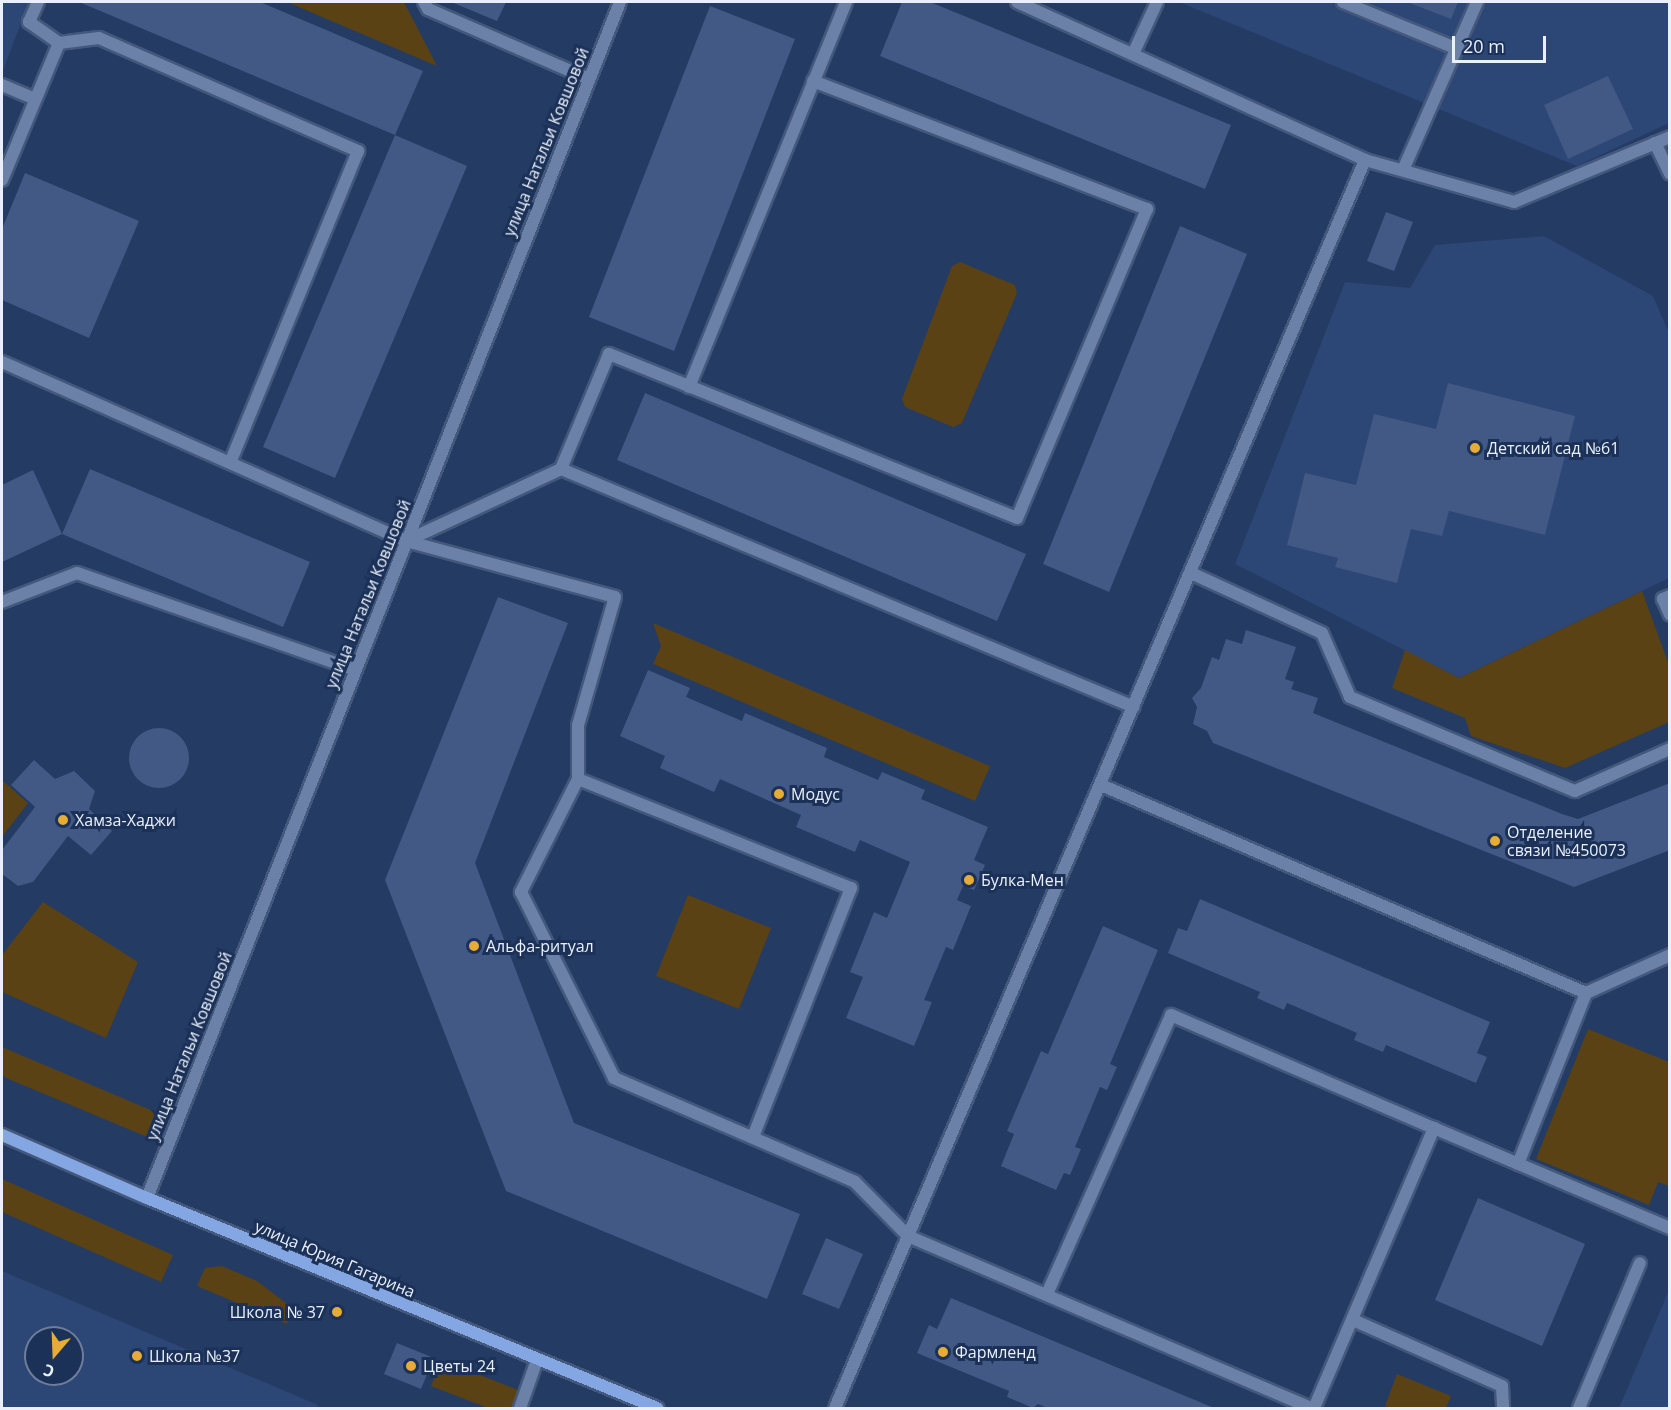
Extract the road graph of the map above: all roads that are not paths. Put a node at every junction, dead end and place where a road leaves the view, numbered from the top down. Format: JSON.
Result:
{"nodes":[{"id":1,"x":38,"y":2,"type":"edge"},
{"id":2,"x":424,"y":2,"type":"edge"},
{"id":3,"x":620,"y":2,"type":"edge"},
{"id":4,"x":846,"y":2,"type":"edge"},
{"id":5,"x":1017,"y":2,"type":"edge"},
{"id":6,"x":1157,"y":2,"type":"edge"},
{"id":7,"x":1343,"y":2,"type":"edge"},
{"id":8,"x":1477,"y":2,"type":"edge"},
{"id":9,"x":59,"y":43,"type":"junction"},
{"id":10,"x":1455,"y":48,"type":"junction"},
{"id":11,"x":1133,"y":54,"type":"junction"},
{"id":12,"x":589,"y":79,"type":"junction"},
{"id":13,"x":813,"y":81,"type":"junction"},
{"id":14,"x":2,"y":85,"type":"edge"},
{"id":15,"x":35,"y":99,"type":"junction"},
{"id":16,"x":1670,"y":136,"type":"edge"},
{"id":17,"x":1655,"y":143,"type":"junction"},
{"id":18,"x":1365,"y":160,"type":"junction"},
{"id":19,"x":1403,"y":170,"type":"junction"},
{"id":20,"x":1670,"y":174,"type":"edge"},
{"id":21,"x":2,"y":180,"type":"edge"},
{"id":22,"x":2,"y":362,"type":"edge"},
{"id":23,"x":689,"y":387,"type":"junction"},
{"id":24,"x":230,"y":463,"type":"junction"},
{"id":25,"x":561,"y":469,"type":"junction"},
{"id":26,"x":406,"y":541,"type":"junction"},
{"id":27,"x":1191,"y":573,"type":"junction"},
{"id":28,"x":1670,"y":596,"type":"edge"},
{"id":29,"x":2,"y":602,"type":"edge"},
{"id":30,"x":1670,"y":615,"type":"edge"},
{"id":31,"x":355,"y":670,"type":"junction"},
{"id":32,"x":1134,"y":707,"type":"junction"},
{"id":33,"x":1670,"y":748,"type":"edge"},
{"id":34,"x":578,"y":779,"type":"junction"},
{"id":35,"x":1101,"y":785,"type":"junction"},
{"id":36,"x":1670,"y":955,"type":"edge"},
{"id":37,"x":1586,"y":993,"type":"junction"},
{"id":38,"x":1434,"y":1128,"type":"junction"},
{"id":39,"x":2,"y":1135,"type":"edge"},
{"id":40,"x":753,"y":1137,"type":"junction"},
{"id":41,"x":1518,"y":1164,"type":"junction"},
{"id":42,"x":147,"y":1198,"type":"junction"},
{"id":43,"x":1670,"y":1228,"type":"edge"},
{"id":44,"x":908,"y":1236,"type":"junction"},
{"id":45,"x":1640,"y":1263,"type":"dead end"},
{"id":46,"x":1047,"y":1294,"type":"junction"},
{"id":47,"x":1353,"y":1320,"type":"junction"},
{"id":48,"x":537,"y":1360,"type":"junction"},
{"id":49,"x":520,"y":1408,"type":"edge"},
{"id":50,"x":657,"y":1408,"type":"edge"},
{"id":51,"x":835,"y":1408,"type":"edge"},
{"id":52,"x":1312,"y":1408,"type":"edge"},
{"id":53,"x":1503,"y":1408,"type":"edge"},
{"id":54,"x":1579,"y":1408,"type":"edge"}],
"edges":[{"from":1,"to":9,"type":"street"},
{"from":2,"to":12,"type":"street"},
{"from":3,"to":12,"type":"street","name":"улица Натальи Ковшовой"},
{"from":4,"to":13,"type":"street"},
{"from":5,"to":11,"type":"street"},
{"from":6,"to":11,"type":"street"},
{"from":7,"to":10,"type":"street"},
{"from":8,"to":10,"type":"street"},
{"from":9,"to":15,"type":"street"},
{"from":9,"to":24,"type":"street"},
{"from":10,"to":19,"type":"street"},
{"from":11,"to":18,"type":"street"},
{"from":12,"to":26,"type":"street","name":"улица Натальи Ковшовой"},
{"from":13,"to":23,"type":"street"},
{"from":13,"to":23,"type":"street"},
{"from":14,"to":15,"type":"street"},
{"from":15,"to":21,"type":"street"},
{"from":16,"to":17,"type":"street"},
{"from":17,"to":19,"type":"street"},
{"from":17,"to":20,"type":"street"},
{"from":18,"to":19,"type":"street"},
{"from":18,"to":27,"type":"street"},
{"from":22,"to":24,"type":"street"},
{"from":23,"to":25,"type":"street"},
{"from":24,"to":26,"type":"street"},
{"from":25,"to":26,"type":"street"},
{"from":25,"to":32,"type":"street"},
{"from":26,"to":31,"type":"street","name":"улица Натальи Ковшовой"},
{"from":26,"to":34,"type":"street"},
{"from":27,"to":32,"type":"street"},
{"from":27,"to":33,"type":"street"},
{"from":28,"to":30,"type":"street"},
{"from":29,"to":31,"type":"street"},
{"from":31,"to":42,"type":"street","name":"улица Натальи Ковшовой"},
{"from":32,"to":35,"type":"street"},
{"from":34,"to":40,"type":"street"},
{"from":34,"to":40,"type":"street"},
{"from":35,"to":37,"type":"street"},
{"from":35,"to":44,"type":"street"},
{"from":36,"to":37,"type":"street"},
{"from":37,"to":41,"type":"street"},
{"from":38,"to":41,"type":"street"},
{"from":38,"to":46,"type":"street"},
{"from":38,"to":47,"type":"street"},
{"from":39,"to":42,"type":"main road","name":"улица Юрия Гагарина"},
{"from":40,"to":44,"type":"street"},
{"from":41,"to":43,"type":"street"},
{"from":42,"to":48,"type":"main road","name":"улица Юрия Гагарина"},
{"from":44,"to":46,"type":"street"},
{"from":44,"to":51,"type":"street"},
{"from":45,"to":54,"type":"street"},
{"from":46,"to":52,"type":"street"},
{"from":47,"to":52,"type":"street"},
{"from":47,"to":53,"type":"street"},
{"from":48,"to":49,"type":"street"},
{"from":48,"to":50,"type":"main road","name":"улица Юрия Гагарина"}]}
